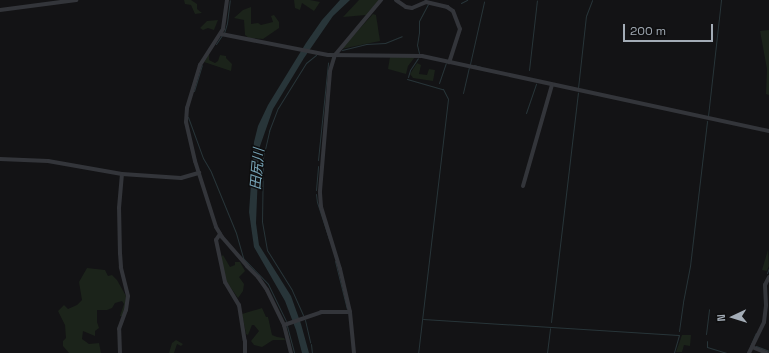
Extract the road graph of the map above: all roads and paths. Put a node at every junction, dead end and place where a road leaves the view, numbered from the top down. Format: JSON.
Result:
{"nodes":[{"id":1,"x":76,"y":0,"type":"edge"},
{"id":2,"x":227,"y":0,"type":"edge"},
{"id":3,"x":381,"y":0,"type":"edge"},
{"id":4,"x":396,"y":0,"type":"edge"},
{"id":5,"x":0,"y":10,"type":"edge"},
{"id":6,"x":222,"y":34,"type":"junction"},
{"id":7,"x":335,"y":54,"type":"junction"},
{"id":8,"x":449,"y":62,"type":"junction"},
{"id":9,"x":552,"y":85,"type":"junction"},
{"id":10,"x":769,"y":131,"type":"edge"},
{"id":11,"x":0,"y":159,"type":"edge"},
{"id":12,"x":199,"y":173,"type":"junction"},
{"id":13,"x":122,"y":174,"type":"junction"},
{"id":14,"x":524,"y":186,"type":"dead end"},
{"id":15,"x":220,"y":234,"type":"junction"},
{"id":16,"x":769,"y":277,"type":"edge"},
{"id":17,"x":350,"y":312,"type":"junction"},
{"id":18,"x":284,"y":325,"type":"junction"},
{"id":19,"x":752,"y":347,"type":"junction"},
{"id":20,"x":120,"y":353,"type":"edge"},
{"id":21,"x":245,"y":353,"type":"edge"},
{"id":22,"x":291,"y":353,"type":"edge"},
{"id":23,"x":354,"y":353,"type":"edge"},
{"id":24,"x":749,"y":353,"type":"edge"},
{"id":25,"x":767,"y":353,"type":"edge"}],
"edges":[{"from":1,"to":5,"type":"street"},
{"from":2,"to":6,"type":"street"},
{"from":3,"to":7,"type":"street"},
{"from":4,"to":8,"type":"street"},
{"from":6,"to":7,"type":"street"},
{"from":6,"to":12,"type":"street"},
{"from":7,"to":8,"type":"street"},
{"from":7,"to":17,"type":"street"},
{"from":8,"to":9,"type":"street"},
{"from":9,"to":10,"type":"street"},
{"from":9,"to":14,"type":"street"},
{"from":11,"to":13,"type":"street"},
{"from":12,"to":13,"type":"street"},
{"from":12,"to":15,"type":"street"},
{"from":13,"to":20,"type":"street"},
{"from":15,"to":18,"type":"street"},
{"from":15,"to":21,"type":"street"},
{"from":16,"to":19,"type":"street"},
{"from":17,"to":18,"type":"street"},
{"from":17,"to":23,"type":"street"},
{"from":18,"to":22,"type":"street"},
{"from":19,"to":24,"type":"street"},
{"from":19,"to":25,"type":"street"}]}
